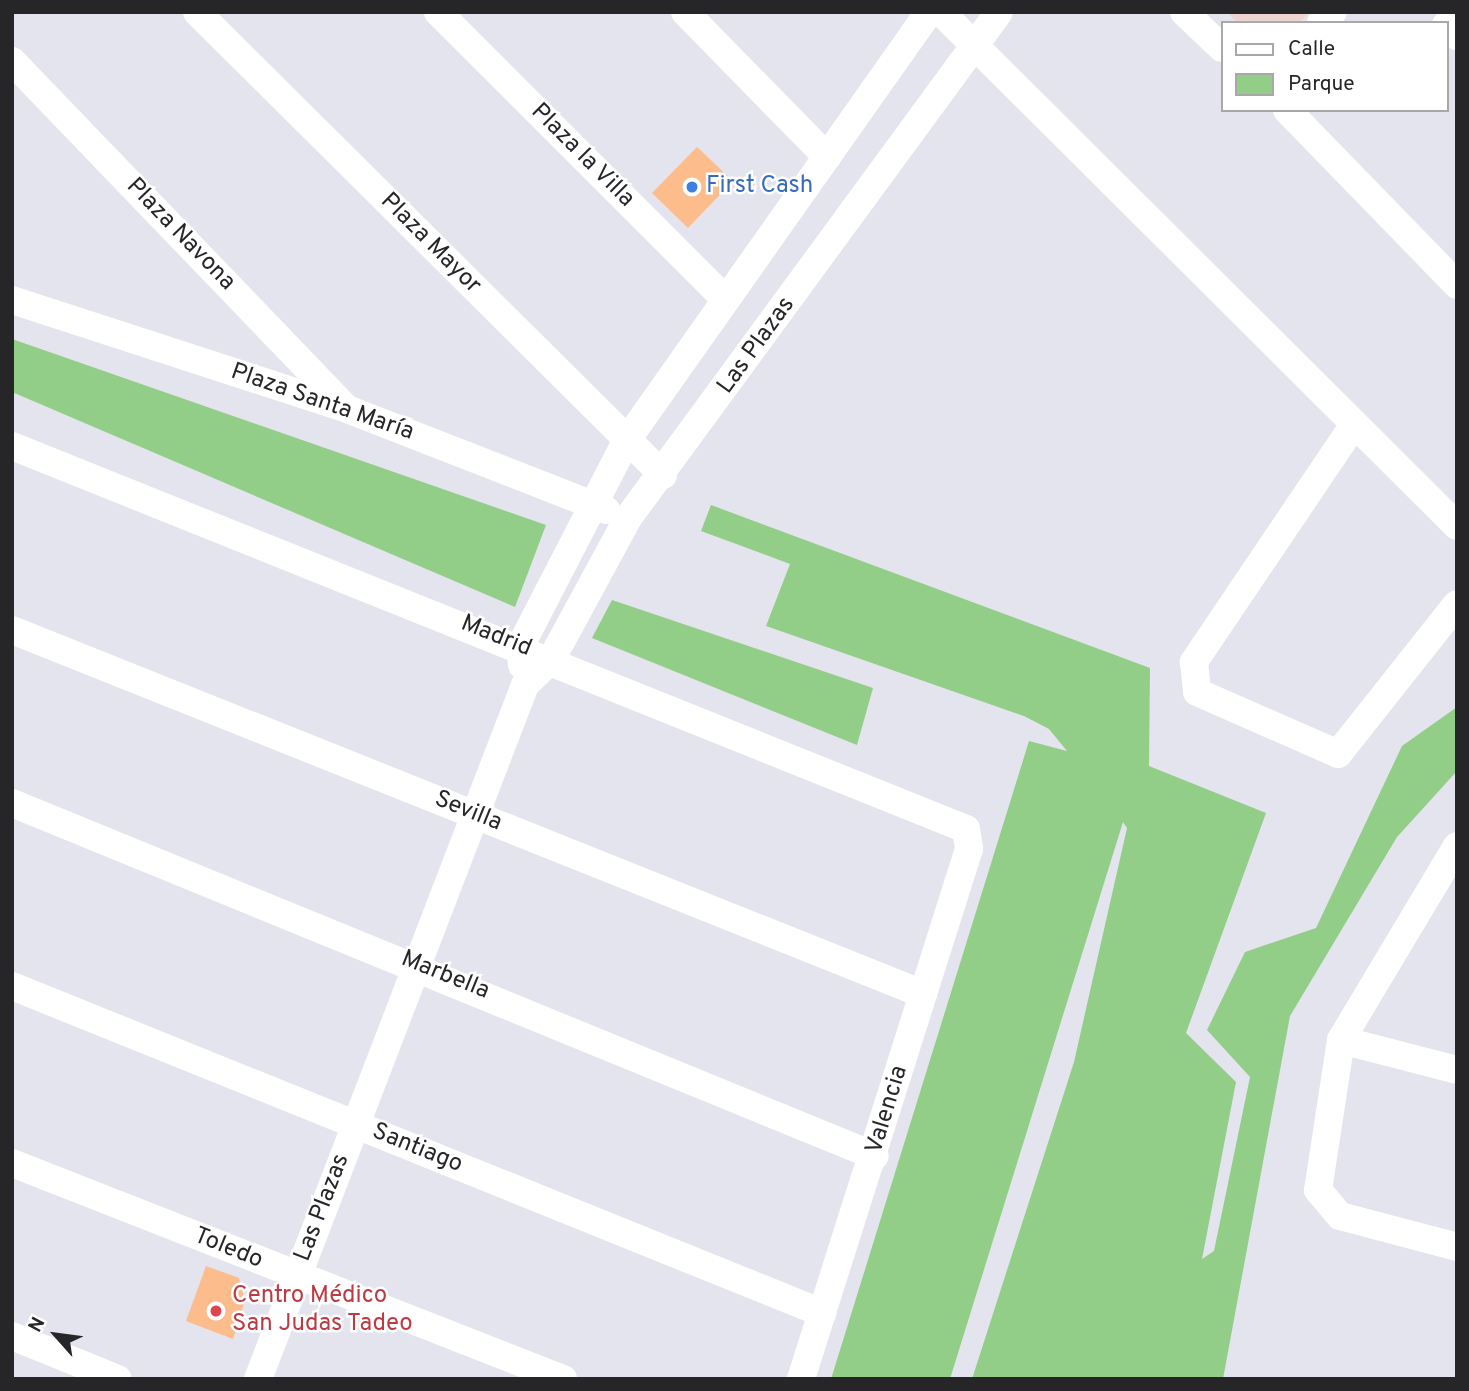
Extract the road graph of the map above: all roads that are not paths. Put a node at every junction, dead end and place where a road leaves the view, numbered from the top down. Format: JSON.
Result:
{"nodes":[{"id":1,"x":197,"y":12,"type":"edge"},
{"id":2,"x":438,"y":12,"type":"edge"},
{"id":3,"x":685,"y":12,"type":"edge"},
{"id":4,"x":929,"y":12,"type":"edge"},
{"id":5,"x":941,"y":12,"type":"edge"},
{"id":6,"x":999,"y":12,"type":"edge"},
{"id":7,"x":1184,"y":12,"type":"edge"},
{"id":8,"x":1220,"y":46,"type":"edge"},
{"id":9,"x":974,"y":48,"type":"junction"},
{"id":10,"x":12,"y":61,"type":"edge"},
{"id":11,"x":1289,"y":112,"type":"edge"},
{"id":12,"x":827,"y":157,"type":"junction"},
{"id":13,"x":1457,"y":285,"type":"edge"},
{"id":14,"x":725,"y":299,"type":"junction"},
{"id":15,"x":12,"y":300,"type":"edge"},
{"id":16,"x":347,"y":409,"type":"junction"},
{"id":17,"x":1353,"y":426,"type":"junction"},
{"id":18,"x":627,"y":440,"type":"junction"},
{"id":19,"x":12,"y":446,"type":"edge"},
{"id":20,"x":663,"y":475,"type":"junction"},
{"id":21,"x":591,"y":504,"type":"junction"},
{"id":22,"x":628,"y":518,"type":"junction"},
{"id":23,"x":1457,"y":526,"type":"edge"},
{"id":24,"x":1457,"y":604,"type":"edge"},
{"id":25,"x":12,"y":630,"type":"edge"},
{"id":26,"x":520,"y":647,"type":"junction"},
{"id":27,"x":551,"y":660,"type":"junction"},
{"id":28,"x":525,"y":685,"type":"junction"},
{"id":29,"x":12,"y":803,"type":"edge"},
{"id":30,"x":476,"y":815,"type":"junction"},
{"id":31,"x":969,"y":839,"type":"joint"},
{"id":32,"x":1457,"y":846,"type":"edge"},
{"id":33,"x":1448,"y":871,"type":"edge"},
{"id":34,"x":419,"y":965,"type":"junction"},
{"id":35,"x":12,"y":985,"type":"edge"},
{"id":36,"x":923,"y":993,"type":"junction"},
{"id":37,"x":1341,"y":1040,"type":"junction"},
{"id":38,"x":1457,"y":1070,"type":"edge"},
{"id":39,"x":356,"y":1124,"type":"junction"},
{"id":40,"x":875,"y":1156,"type":"junction"},
{"id":41,"x":12,"y":1163,"type":"edge"},
{"id":42,"x":1457,"y":1247,"type":"edge"},
{"id":43,"x":296,"y":1276,"type":"junction"},
{"id":44,"x":822,"y":1313,"type":"junction"},
{"id":45,"x":12,"y":1336,"type":"edge"},
{"id":46,"x":118,"y":1379,"type":"edge"},
{"id":47,"x":258,"y":1379,"type":"edge"},
{"id":48,"x":563,"y":1379,"type":"edge"},
{"id":49,"x":801,"y":1379,"type":"edge"}],
"edges":[{"from":1,"to":18,"type":"street","name":"Plaza Mayor"},
{"from":2,"to":14,"type":"street","name":"Plaza la Villa"},
{"from":3,"to":12,"type":"street"},
{"from":4,"to":12,"type":"street"},
{"from":5,"to":9,"type":"street"},
{"from":6,"to":9,"type":"street","name":"Las Plazas"},
{"from":7,"to":8,"type":"street"},
{"from":9,"to":17,"type":"street"},
{"from":9,"to":20,"type":"street","name":"Las Plazas"},
{"from":10,"to":16,"type":"street","name":"Plaza Navona"},
{"from":11,"to":13,"type":"street"},
{"from":12,"to":14,"type":"street"},
{"from":14,"to":18,"type":"street"},
{"from":15,"to":16,"type":"street","name":"Plaza Santa María"},
{"from":16,"to":21,"type":"street","name":"Plaza Santa María"},
{"from":17,"to":23,"type":"street"},
{"from":17,"to":24,"type":"street"},
{"from":18,"to":20,"type":"street","name":"Plaza Mayor"},
{"from":18,"to":21,"type":"street"},
{"from":19,"to":26,"type":"street","name":"Madrid"},
{"from":20,"to":22,"type":"street","name":"Las Plazas"},
{"from":21,"to":22,"type":"street","name":"Plaza Santa María"},
{"from":21,"to":26,"type":"street"},
{"from":22,"to":27,"type":"street","name":"Las Plazas"},
{"from":25,"to":30,"type":"street","name":"Sevilla"},
{"from":26,"to":27,"type":"street","name":"Madrid"},
{"from":26,"to":28,"type":"street","name":"Las Plazas"},
{"from":27,"to":28,"type":"street","name":"Las Plazas"},
{"from":27,"to":31,"type":"street","name":"Madrid"},
{"from":28,"to":30,"type":"street","name":"Las Plazas"},
{"from":29,"to":34,"type":"street","name":"Marbella"},
{"from":30,"to":34,"type":"street","name":"Las Plazas"},
{"from":30,"to":36,"type":"street","name":"Sevilla"},
{"from":31,"to":36,"type":"street","name":"Valencia"},
{"from":32,"to":33,"type":"street"},
{"from":33,"to":37,"type":"street"},
{"from":34,"to":39,"type":"street","name":"Las Plazas"},
{"from":34,"to":40,"type":"street","name":"Marbella"},
{"from":35,"to":39,"type":"street","name":"Santiago"},
{"from":36,"to":40,"type":"street","name":"Valencia"},
{"from":37,"to":38,"type":"street"},
{"from":37,"to":42,"type":"street"},
{"from":39,"to":43,"type":"street","name":"Las Plazas"},
{"from":39,"to":44,"type":"street","name":"Santiago"},
{"from":40,"to":44,"type":"street","name":"Valencia"},
{"from":41,"to":43,"type":"street","name":"Toledo"},
{"from":43,"to":47,"type":"street","name":"Las Plazas"},
{"from":43,"to":48,"type":"street","name":"Toledo"},
{"from":44,"to":49,"type":"street","name":"Valencia"},
{"from":45,"to":46,"type":"street"}]}
